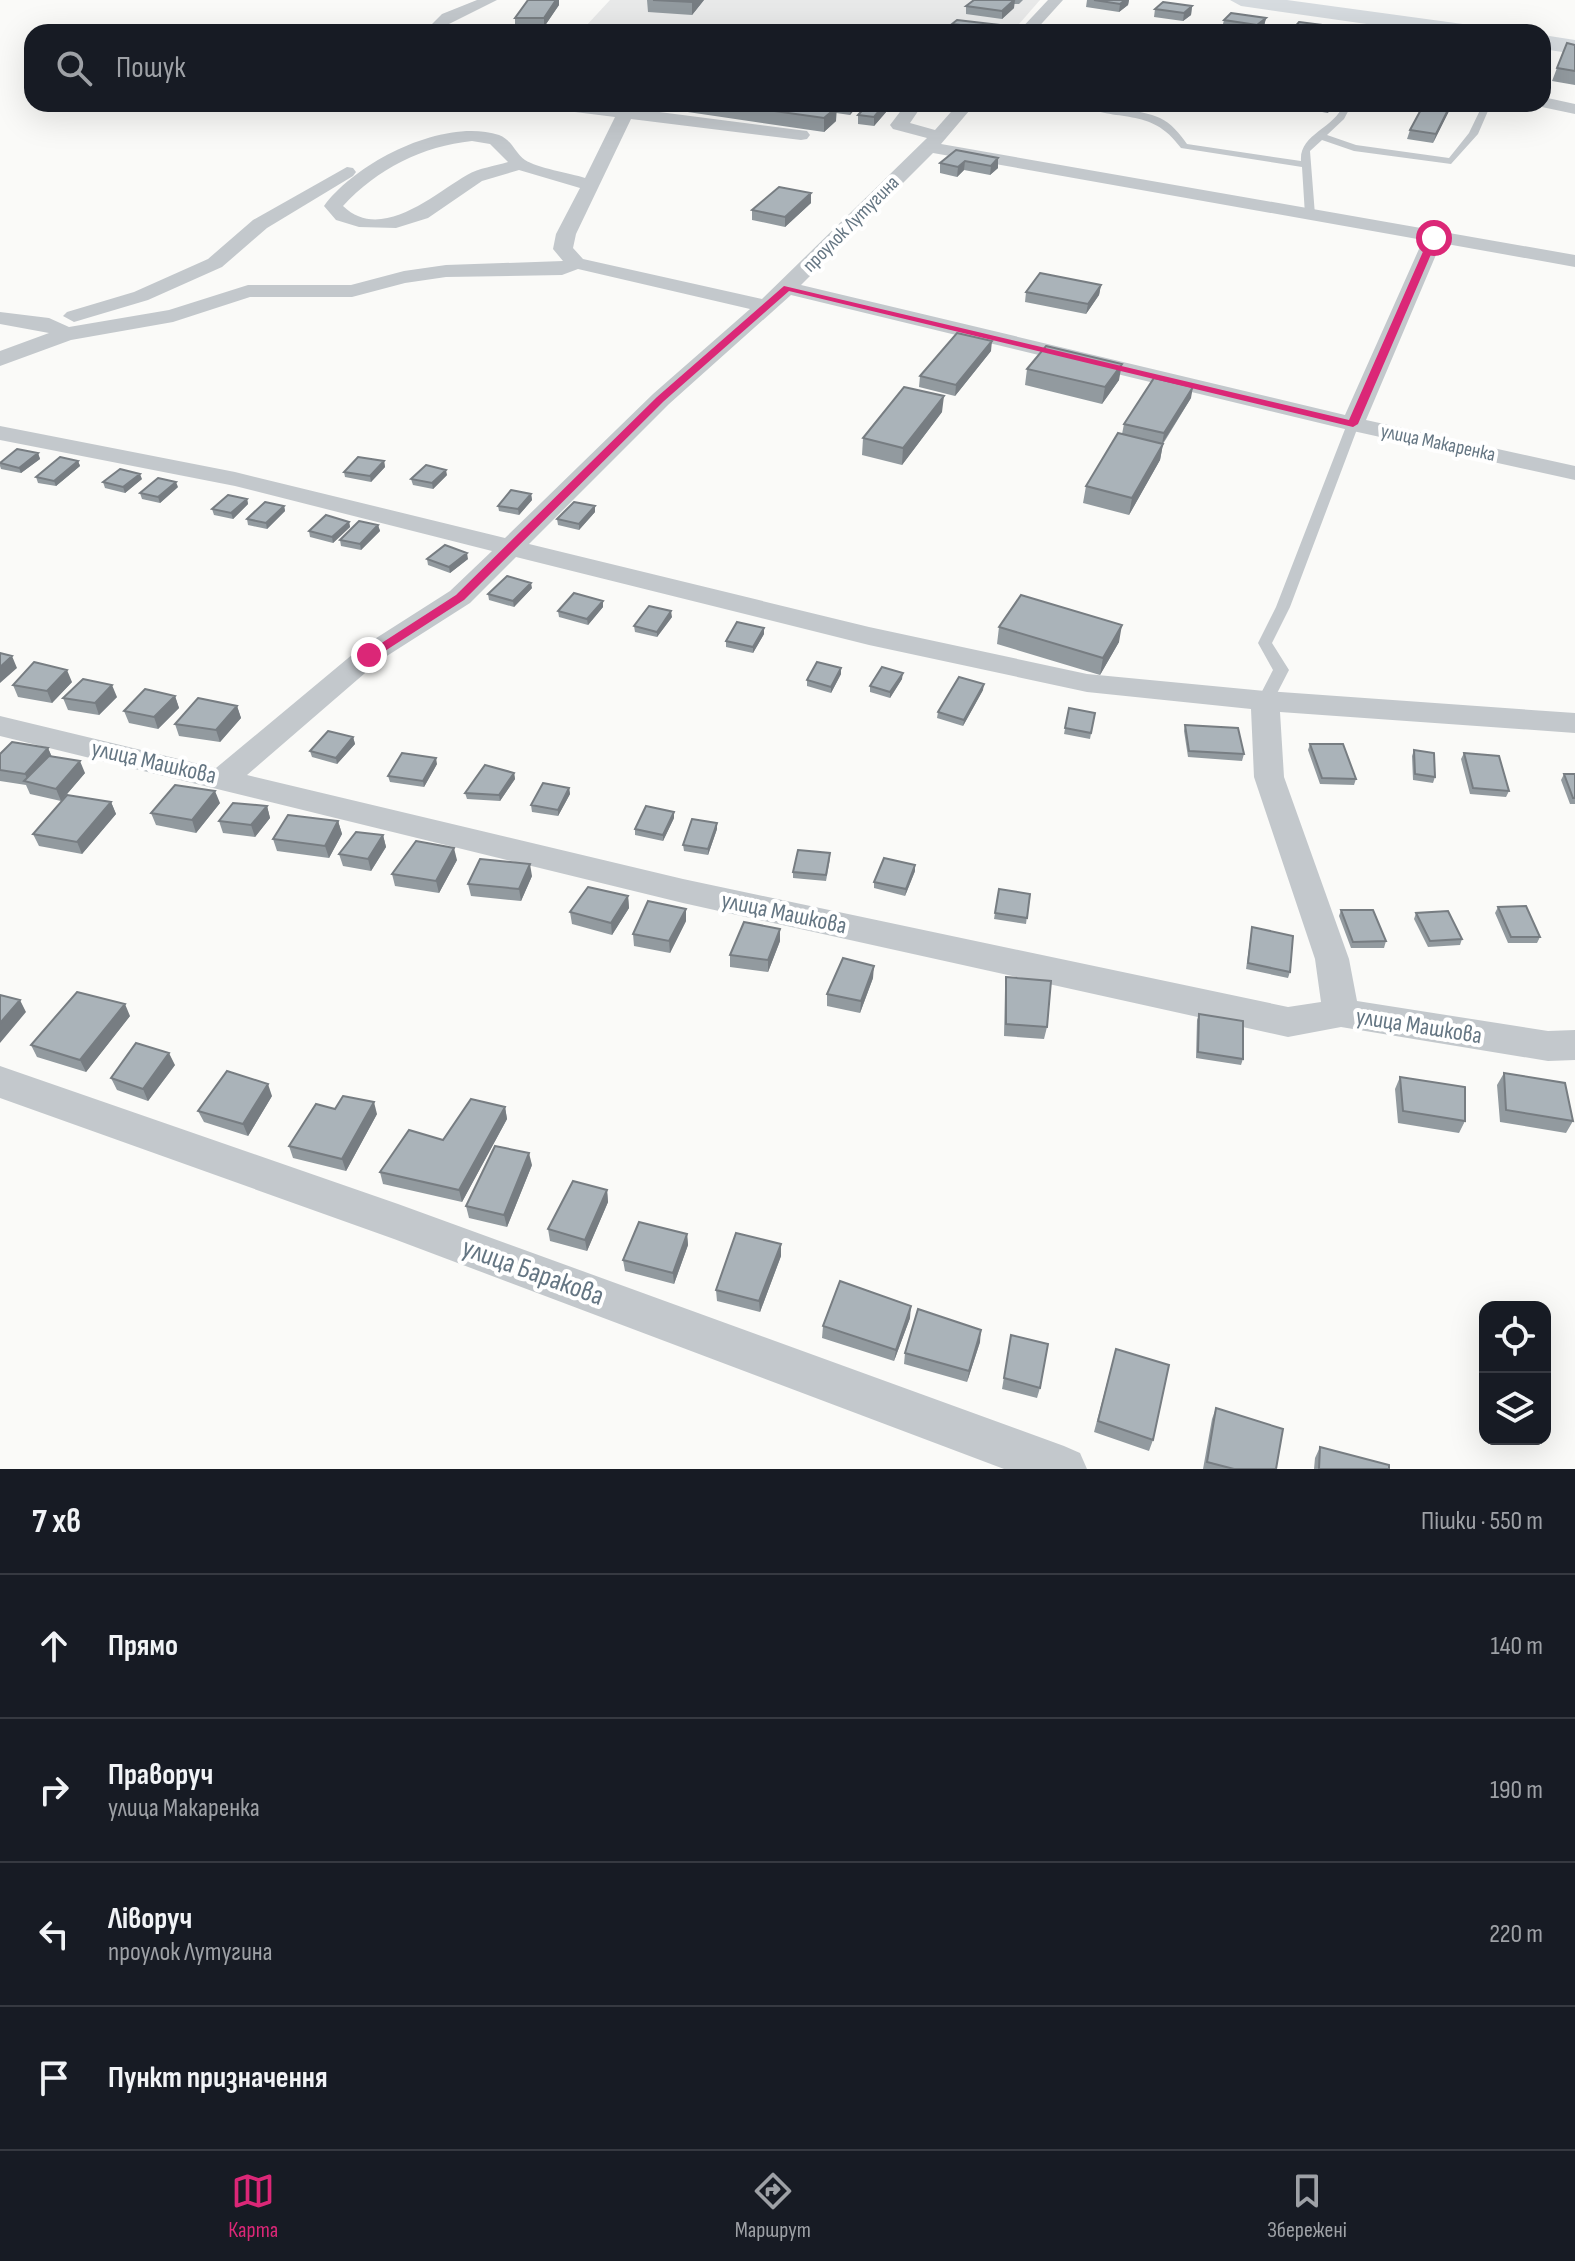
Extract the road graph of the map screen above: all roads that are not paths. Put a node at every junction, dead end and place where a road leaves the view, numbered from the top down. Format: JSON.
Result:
{"nodes":[{"id":1,"x":490,"y":0,"type":"edge"},
{"id":2,"x":1056,"y":0,"type":"edge"},
{"id":3,"x":1241,"y":0,"type":"edge"},
{"id":4,"x":1028,"y":23,"type":"edge"},
{"id":5,"x":439,"y":24,"type":"edge"},
{"id":6,"x":1413,"y":24,"type":"edge"},
{"id":7,"x":1551,"y":43,"type":"edge"},
{"id":8,"x":1575,"y":47,"type":"edge"},
{"id":9,"x":1551,"y":104,"type":"edge"},
{"id":10,"x":1575,"y":109,"type":"edge"},
{"id":11,"x":626,"y":112,"type":"edge"},
{"id":12,"x":641,"y":112,"type":"edge"},
{"id":13,"x":909,"y":112,"type":"edge"},
{"id":14,"x":960,"y":112,"type":"edge"},
{"id":15,"x":1127,"y":112,"type":"edge"},
{"id":16,"x":1346,"y":112,"type":"edge"},
{"id":17,"x":1483,"y":112,"type":"edge"},
{"id":18,"x":801,"y":135,"type":"edge"},
{"id":19,"x":1318,"y":135,"type":"junction"},
{"id":20,"x":934,"y":141,"type":"junction"},
{"id":21,"x":519,"y":164,"type":"junction"},
{"id":22,"x":1307,"y":166,"type":"junction"},
{"id":23,"x":347,"y":172,"type":"dead end"},
{"id":24,"x":590,"y":185,"type":"junction"},
{"id":25,"x":1310,"y":215,"type":"junction"},
{"id":26,"x":1434,"y":238,"type":"junction"},
{"id":27,"x":1575,"y":261,"type":"edge"},
{"id":28,"x":576,"y":263,"type":"junction"},
{"id":29,"x":787,"y":288,"type":"junction"},
{"id":30,"x":764,"y":306,"type":"junction"},
{"id":31,"x":0,"y":318,"type":"edge"},
{"id":32,"x":57,"y":329,"type":"junction"},
{"id":33,"x":0,"y":359,"type":"edge"},
{"id":34,"x":1353,"y":424,"type":"junction"},
{"id":35,"x":0,"y":433,"type":"edge"},
{"id":36,"x":1575,"y":473,"type":"edge"},
{"id":37,"x":513,"y":548,"type":"junction"},
{"id":38,"x":1265,"y":701,"type":"junction"},
{"id":39,"x":1575,"y":723,"type":"edge"},
{"id":40,"x":0,"y":726,"type":"edge"},
{"id":41,"x":224,"y":778,"type":"junction"},
{"id":42,"x":1341,"y":1013,"type":"junction"},
{"id":43,"x":1575,"y":1045,"type":"edge"},
{"id":44,"x":0,"y":1082,"type":"edge"},
{"id":45,"x":1064,"y":1469,"type":"edge"}],
"edges":[{"from":1,"to":5,"type":"street"},
{"from":2,"to":4,"type":"street"},
{"from":3,"to":6,"type":"highway"},
{"from":7,"to":8,"type":"highway"},
{"from":9,"to":10,"type":"street"},
{"from":11,"to":24,"type":"street"},
{"from":12,"to":18,"type":"street"},
{"from":13,"to":20,"type":"street"},
{"from":14,"to":20,"type":"street","name":"проулок Лутугина"},
{"from":15,"to":22,"type":"lane"},
{"from":16,"to":19,"type":"lane"},
{"from":17,"to":19,"type":"lane"},
{"from":19,"to":22,"type":"lane"},
{"from":20,"to":25,"type":"street"},
{"from":20,"to":29,"type":"street","name":"проулок Лутугина"},
{"from":21,"to":21,"type":"street"},
{"from":21,"to":24,"type":"street"},
{"from":22,"to":25,"type":"lane"},
{"from":23,"to":32,"type":"street"},
{"from":24,"to":28,"type":"street"},
{"from":25,"to":26,"type":"street"},
{"from":26,"to":27,"type":"street"},
{"from":26,"to":34,"type":"street"},
{"from":28,"to":30,"type":"street"},
{"from":28,"to":32,"type":"street"},
{"from":29,"to":30,"type":"street","name":"проулок Лутугина"},
{"from":29,"to":34,"type":"street","name":"улица Макаренка"},
{"from":30,"to":37,"type":"street","name":"проулок Лутугина"},
{"from":31,"to":32,"type":"street"},
{"from":32,"to":33,"type":"street"},
{"from":34,"to":36,"type":"street","name":"улица Макаренка"},
{"from":34,"to":38,"type":"lane"},
{"from":35,"to":37,"type":"street"},
{"from":37,"to":38,"type":"street"},
{"from":37,"to":41,"type":"street","name":"проулок Лутугина"},
{"from":38,"to":39,"type":"street"},
{"from":38,"to":42,"type":"street"},
{"from":40,"to":41,"type":"street","name":"улица Машкова"},
{"from":41,"to":42,"type":"street","name":"улица Машкова"},
{"from":42,"to":43,"type":"street","name":"улица Машкова"},
{"from":44,"to":45,"type":"street","name":"улица Баракова"}]}
